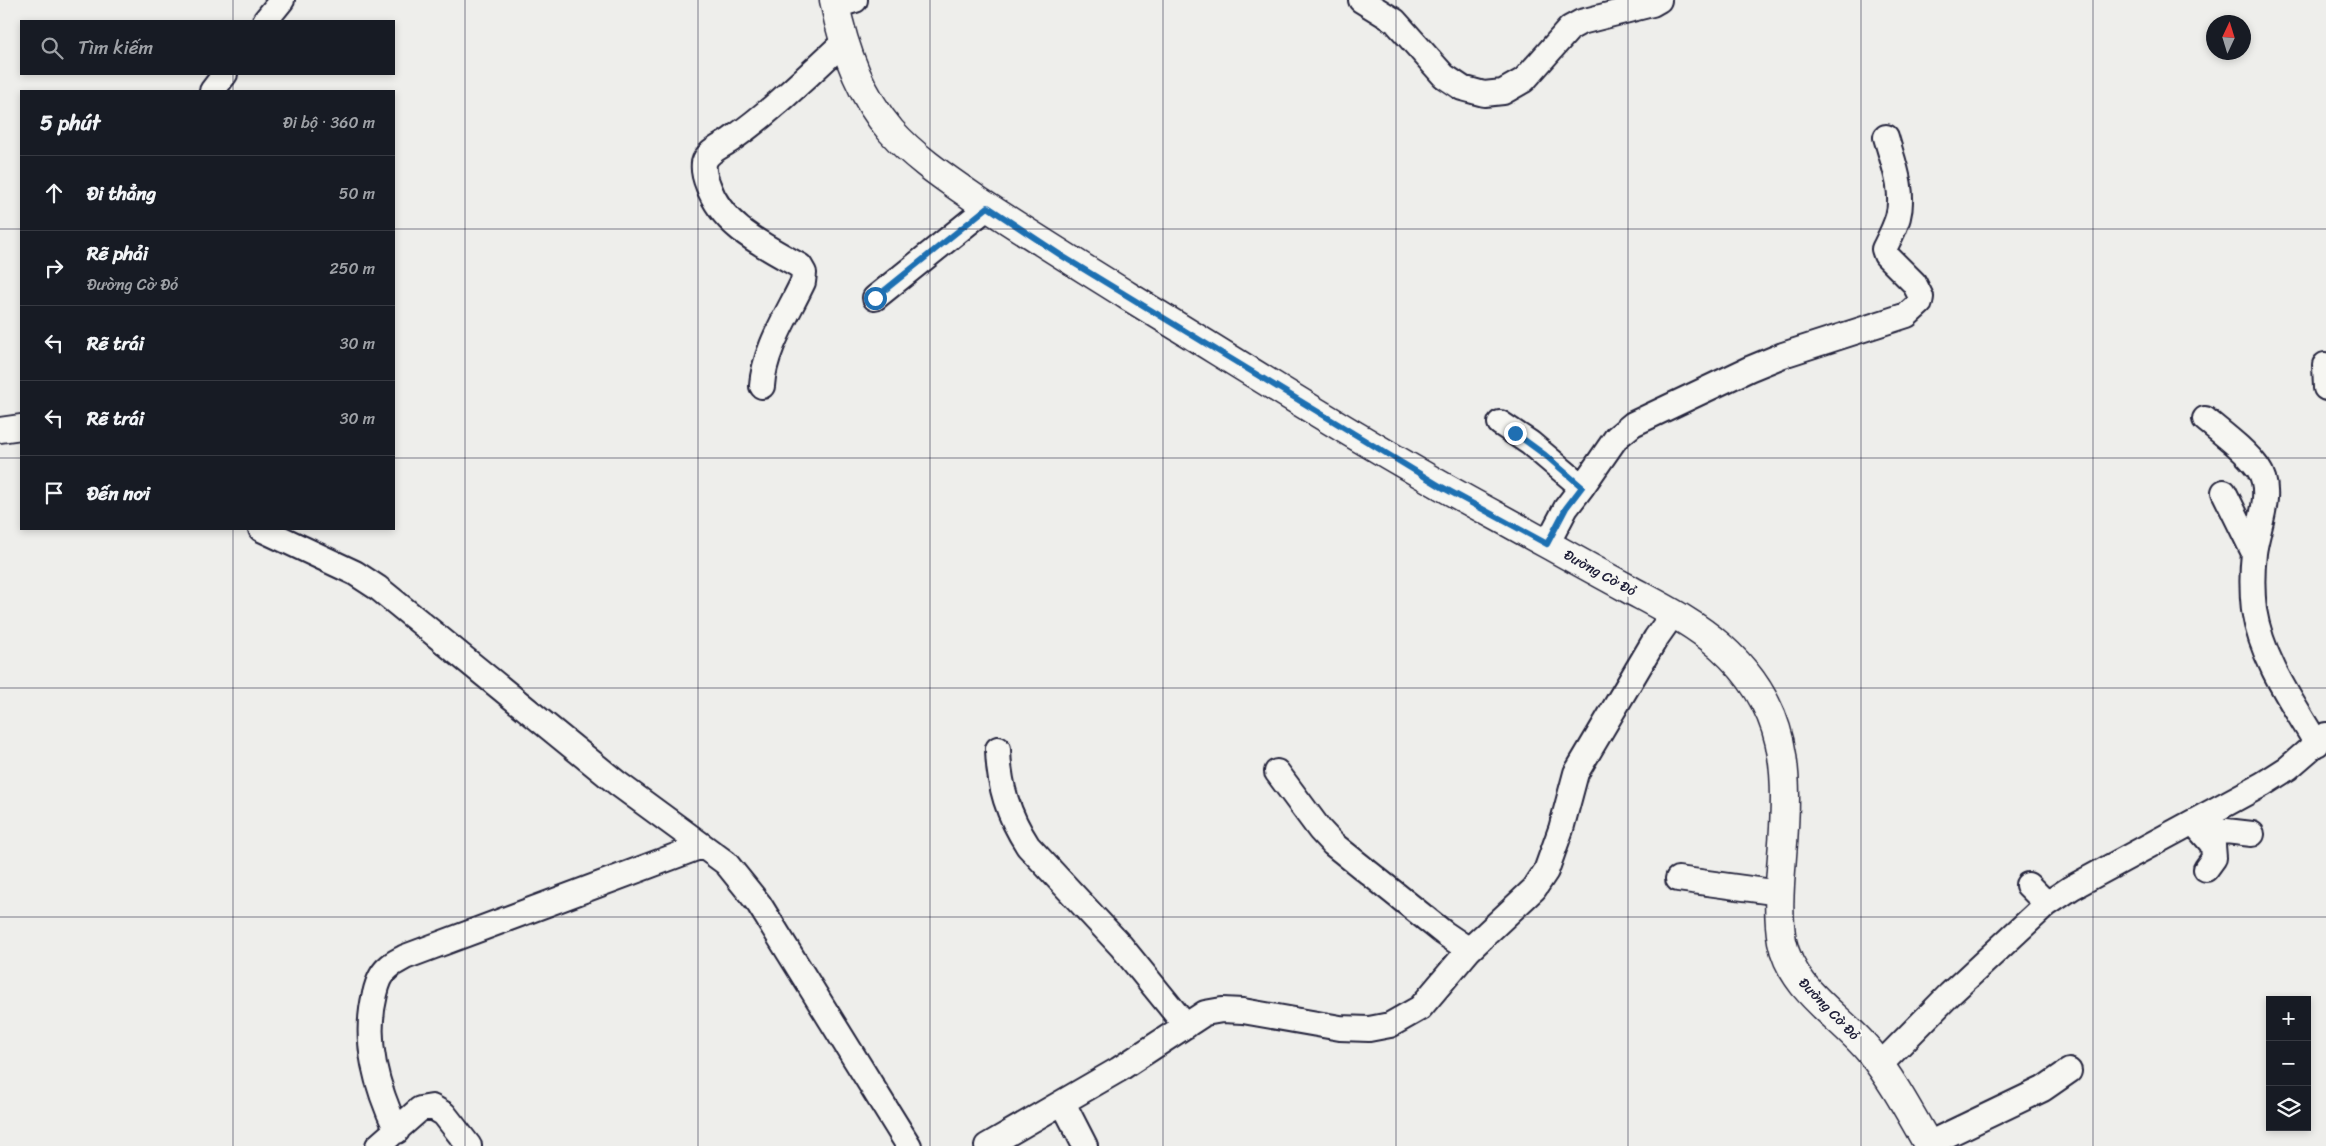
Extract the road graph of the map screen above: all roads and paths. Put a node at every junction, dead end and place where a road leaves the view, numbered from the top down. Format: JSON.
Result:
{"nodes":[{"id":1,"x":282,"y":0,"type":"edge"},
{"id":2,"x":1361,"y":0,"type":"edge"},
{"id":3,"x":1659,"y":0,"type":"edge"},
{"id":4,"x":841,"y":2,"type":"edge"},
{"id":5,"x":266,"y":20,"type":"edge"},
{"id":6,"x":844,"y":42,"type":"junction"},
{"id":7,"x":224,"y":75,"type":"edge"},
{"id":8,"x":213,"y":90,"type":"edge"},
{"id":9,"x":1886,"y":137,"type":"dead end"},
{"id":10,"x":988,"y":207,"type":"junction"},
{"id":11,"x":875,"y":298,"type":"dead end"},
{"id":12,"x":762,"y":386,"type":"dead end"},
{"id":13,"x":2205,"y":419,"type":"dead end"},
{"id":14,"x":1500,"y":423,"type":"dead end"},
{"id":15,"x":20,"y":427,"type":"edge"},
{"id":16,"x":0,"y":430,"type":"edge"},
{"id":17,"x":1582,"y":487,"type":"junction"},
{"id":18,"x":2224,"y":492,"type":"dead end"},
{"id":19,"x":263,"y":530,"type":"edge"},
{"id":20,"x":1547,"y":544,"type":"junction"},
{"id":21,"x":2254,"y":553,"type":"junction"},
{"id":22,"x":1673,"y":614,"type":"junction"},
{"id":23,"x":2321,"y":739,"type":"edge"},
{"id":24,"x":998,"y":749,"type":"dead end"},
{"id":25,"x":1277,"y":772,"type":"dead end"},
{"id":26,"x":2197,"y":826,"type":"junction"},
{"id":27,"x":2252,"y":834,"type":"dead end"},
{"id":28,"x":702,"y":846,"type":"junction"},
{"id":29,"x":2206,"y":870,"type":"dead end"},
{"id":30,"x":1678,"y":879,"type":"dead end"},
{"id":31,"x":2028,"y":885,"type":"dead end"},
{"id":32,"x":1780,"y":893,"type":"junction"},
{"id":33,"x":2047,"y":904,"type":"junction"},
{"id":34,"x":1469,"y":950,"type":"junction"},
{"id":35,"x":1186,"y":1026,"type":"junction"},
{"id":36,"x":1880,"y":1065,"type":"junction"},
{"id":37,"x":2069,"y":1071,"type":"dead end"},
{"id":38,"x":1063,"y":1103,"type":"junction"},
{"id":39,"x":397,"y":1131,"type":"junction"},
{"id":40,"x":1928,"y":1145,"type":"edge"},
{"id":41,"x":378,"y":1146,"type":"edge"},
{"id":42,"x":469,"y":1146,"type":"edge"},
{"id":43,"x":909,"y":1146,"type":"edge"},
{"id":44,"x":987,"y":1146,"type":"edge"},
{"id":45,"x":1085,"y":1146,"type":"edge"}],
"edges":[{"from":1,"to":5,"type":"street"},
{"from":2,"to":3,"type":"street"},
{"from":4,"to":6,"type":"main road","name":"Đường Cờ Đỏ"},
{"from":6,"to":10,"type":"main road","name":"Đường Cờ Đỏ"},
{"from":6,"to":12,"type":"street"},
{"from":7,"to":8,"type":"street"},
{"from":9,"to":17,"type":"street"},
{"from":10,"to":11,"type":"street"},
{"from":10,"to":20,"type":"main road","name":"Đường Cờ Đỏ"},
{"from":13,"to":21,"type":"street"},
{"from":14,"to":17,"type":"street"},
{"from":15,"to":16,"type":"street"},
{"from":17,"to":20,"type":"street"},
{"from":18,"to":21,"type":"street"},
{"from":19,"to":28,"type":"street"},
{"from":20,"to":22,"type":"main road","name":"Đường Cờ Đỏ"},
{"from":21,"to":23,"type":"street"},
{"from":22,"to":32,"type":"main road","name":"Đường Cờ Đỏ"},
{"from":22,"to":34,"type":"street"},
{"from":23,"to":26,"type":"street"},
{"from":24,"to":35,"type":"street"},
{"from":25,"to":34,"type":"street"},
{"from":26,"to":27,"type":"street"},
{"from":26,"to":29,"type":"street"},
{"from":26,"to":33,"type":"street"},
{"from":28,"to":39,"type":"street"},
{"from":28,"to":43,"type":"street"},
{"from":30,"to":32,"type":"street"},
{"from":31,"to":33,"type":"street"},
{"from":32,"to":36,"type":"main road","name":"Đường Cờ Đỏ"},
{"from":33,"to":36,"type":"street"},
{"from":34,"to":35,"type":"street"},
{"from":35,"to":38,"type":"street"},
{"from":36,"to":40,"type":"main road","name":"Đường Cờ Đỏ"},
{"from":37,"to":40,"type":"street"},
{"from":38,"to":44,"type":"street"},
{"from":38,"to":45,"type":"street"},
{"from":39,"to":41,"type":"street"},
{"from":39,"to":42,"type":"street"}]}
